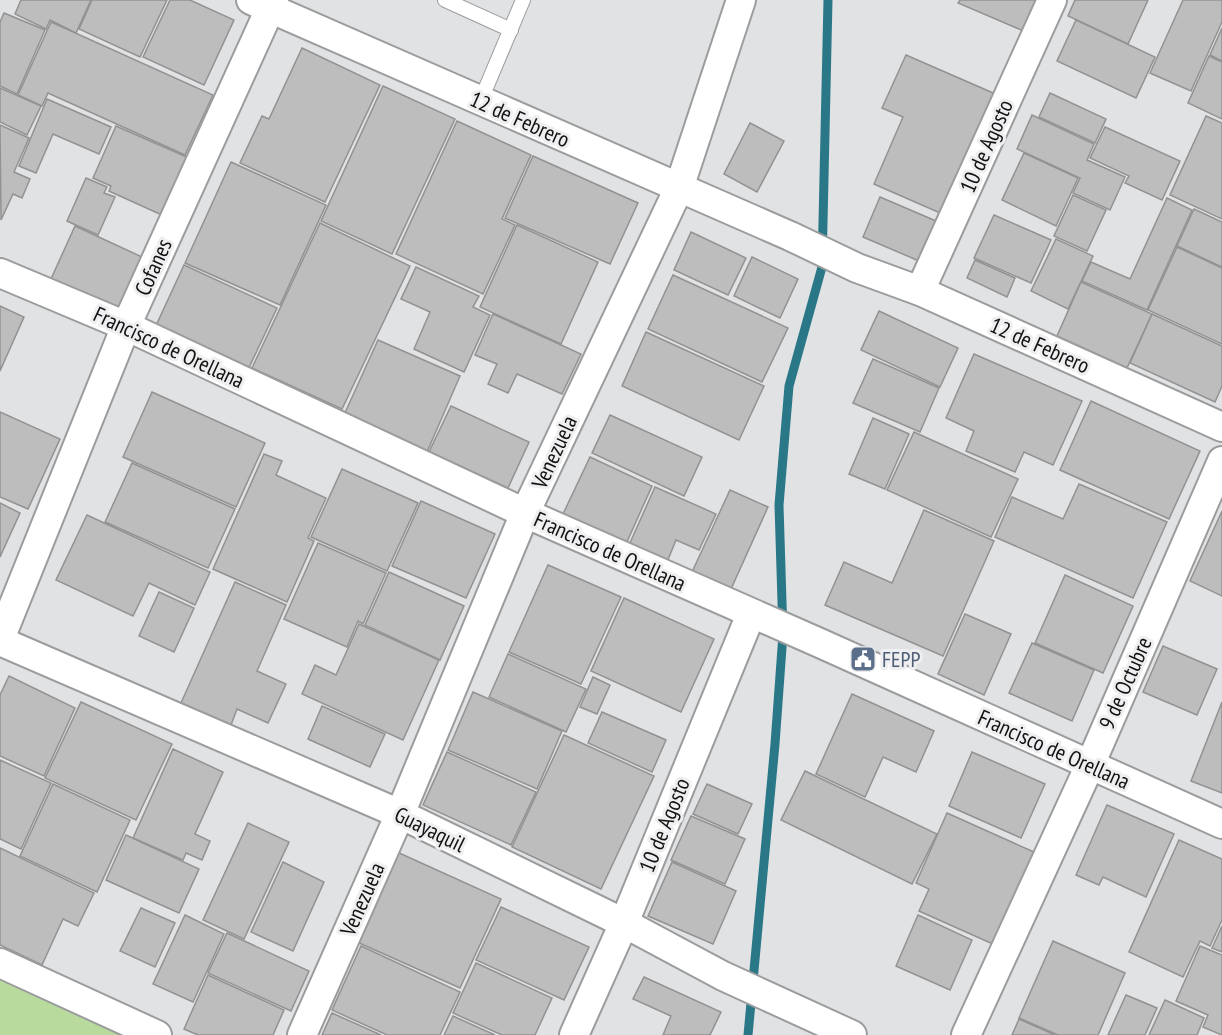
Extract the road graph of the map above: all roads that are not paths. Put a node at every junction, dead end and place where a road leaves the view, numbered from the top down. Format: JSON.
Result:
{"nodes":[{"id":1,"x":445,"y":0,"type":"edge"},
{"id":2,"x":523,"y":0,"type":"edge"},
{"id":3,"x":741,"y":0,"type":"edge"},
{"id":4,"x":1052,"y":0,"type":"edge"},
{"id":5,"x":265,"y":3,"type":"edge"},
{"id":6,"x":510,"y":30,"type":"junction"},
{"id":7,"x":480,"y":102,"type":"junction"},
{"id":8,"x":679,"y":188,"type":"junction"},
{"id":9,"x":0,"y":273,"type":"edge"},
{"id":10,"x":921,"y":291,"type":"junction"},
{"id":11,"x":126,"y":326,"type":"junction"},
{"id":12,"x":1222,"y":427,"type":"edge"},
{"id":13,"x":1222,"y":461,"type":"edge"},
{"id":14,"x":525,"y":513,"type":"junction"},
{"id":15,"x":751,"y":614,"type":"junction"},
{"id":16,"x":0,"y":640,"type":"edge"},
{"id":17,"x":1090,"y":765,"type":"junction"},
{"id":18,"x":400,"y":814,"type":"junction"},
{"id":19,"x":1222,"y":824,"type":"edge"},
{"id":20,"x":624,"y":923,"type":"junction"},
{"id":21,"x":0,"y":963,"type":"edge"},
{"id":22,"x":157,"y":1035,"type":"edge"},
{"id":23,"x":302,"y":1035,"type":"edge"},
{"id":24,"x":573,"y":1035,"type":"edge"},
{"id":25,"x":852,"y":1035,"type":"edge"},
{"id":26,"x":966,"y":1035,"type":"edge"}],
"edges":[{"from":1,"to":6,"type":"lane"},
{"from":2,"to":6,"type":"lane"},
{"from":3,"to":8,"type":"street","name":"Venezuela"},
{"from":4,"to":10,"type":"street","name":"10 de Agosto"},
{"from":5,"to":7,"type":"street","name":"12 de Febrero"},
{"from":5,"to":11,"type":"street","name":"Cofanes"},
{"from":6,"to":7,"type":"lane"},
{"from":7,"to":8,"type":"street","name":"12 de Febrero"},
{"from":8,"to":10,"type":"street","name":"12 de Febrero"},
{"from":8,"to":14,"type":"street","name":"Venezuela"},
{"from":9,"to":11,"type":"street","name":"Francisco de Orellana"},
{"from":10,"to":12,"type":"street","name":"12 de Febrero"},
{"from":11,"to":14,"type":"street","name":"Francisco de Orellana"},
{"from":11,"to":16,"type":"street","name":"Cofanes"},
{"from":13,"to":17,"type":"street","name":"9 de Octubre"},
{"from":14,"to":15,"type":"street","name":"Francisco de Orellana"},
{"from":14,"to":18,"type":"street","name":"Venezuela"},
{"from":15,"to":17,"type":"street","name":"Francisco de Orellana"},
{"from":15,"to":20,"type":"street","name":"10 de Agosto"},
{"from":16,"to":18,"type":"street","name":"Guayaquil"},
{"from":17,"to":19,"type":"street","name":"Francisco de Orellana"},
{"from":17,"to":26,"type":"street","name":"9 de Octubre"},
{"from":18,"to":20,"type":"street","name":"Guayaquil"},
{"from":18,"to":23,"type":"street","name":"Venezuela"},
{"from":20,"to":24,"type":"street","name":"10 de Agosto"},
{"from":20,"to":25,"type":"street","name":"Guayaquil"},
{"from":21,"to":22,"type":"street"}]}
